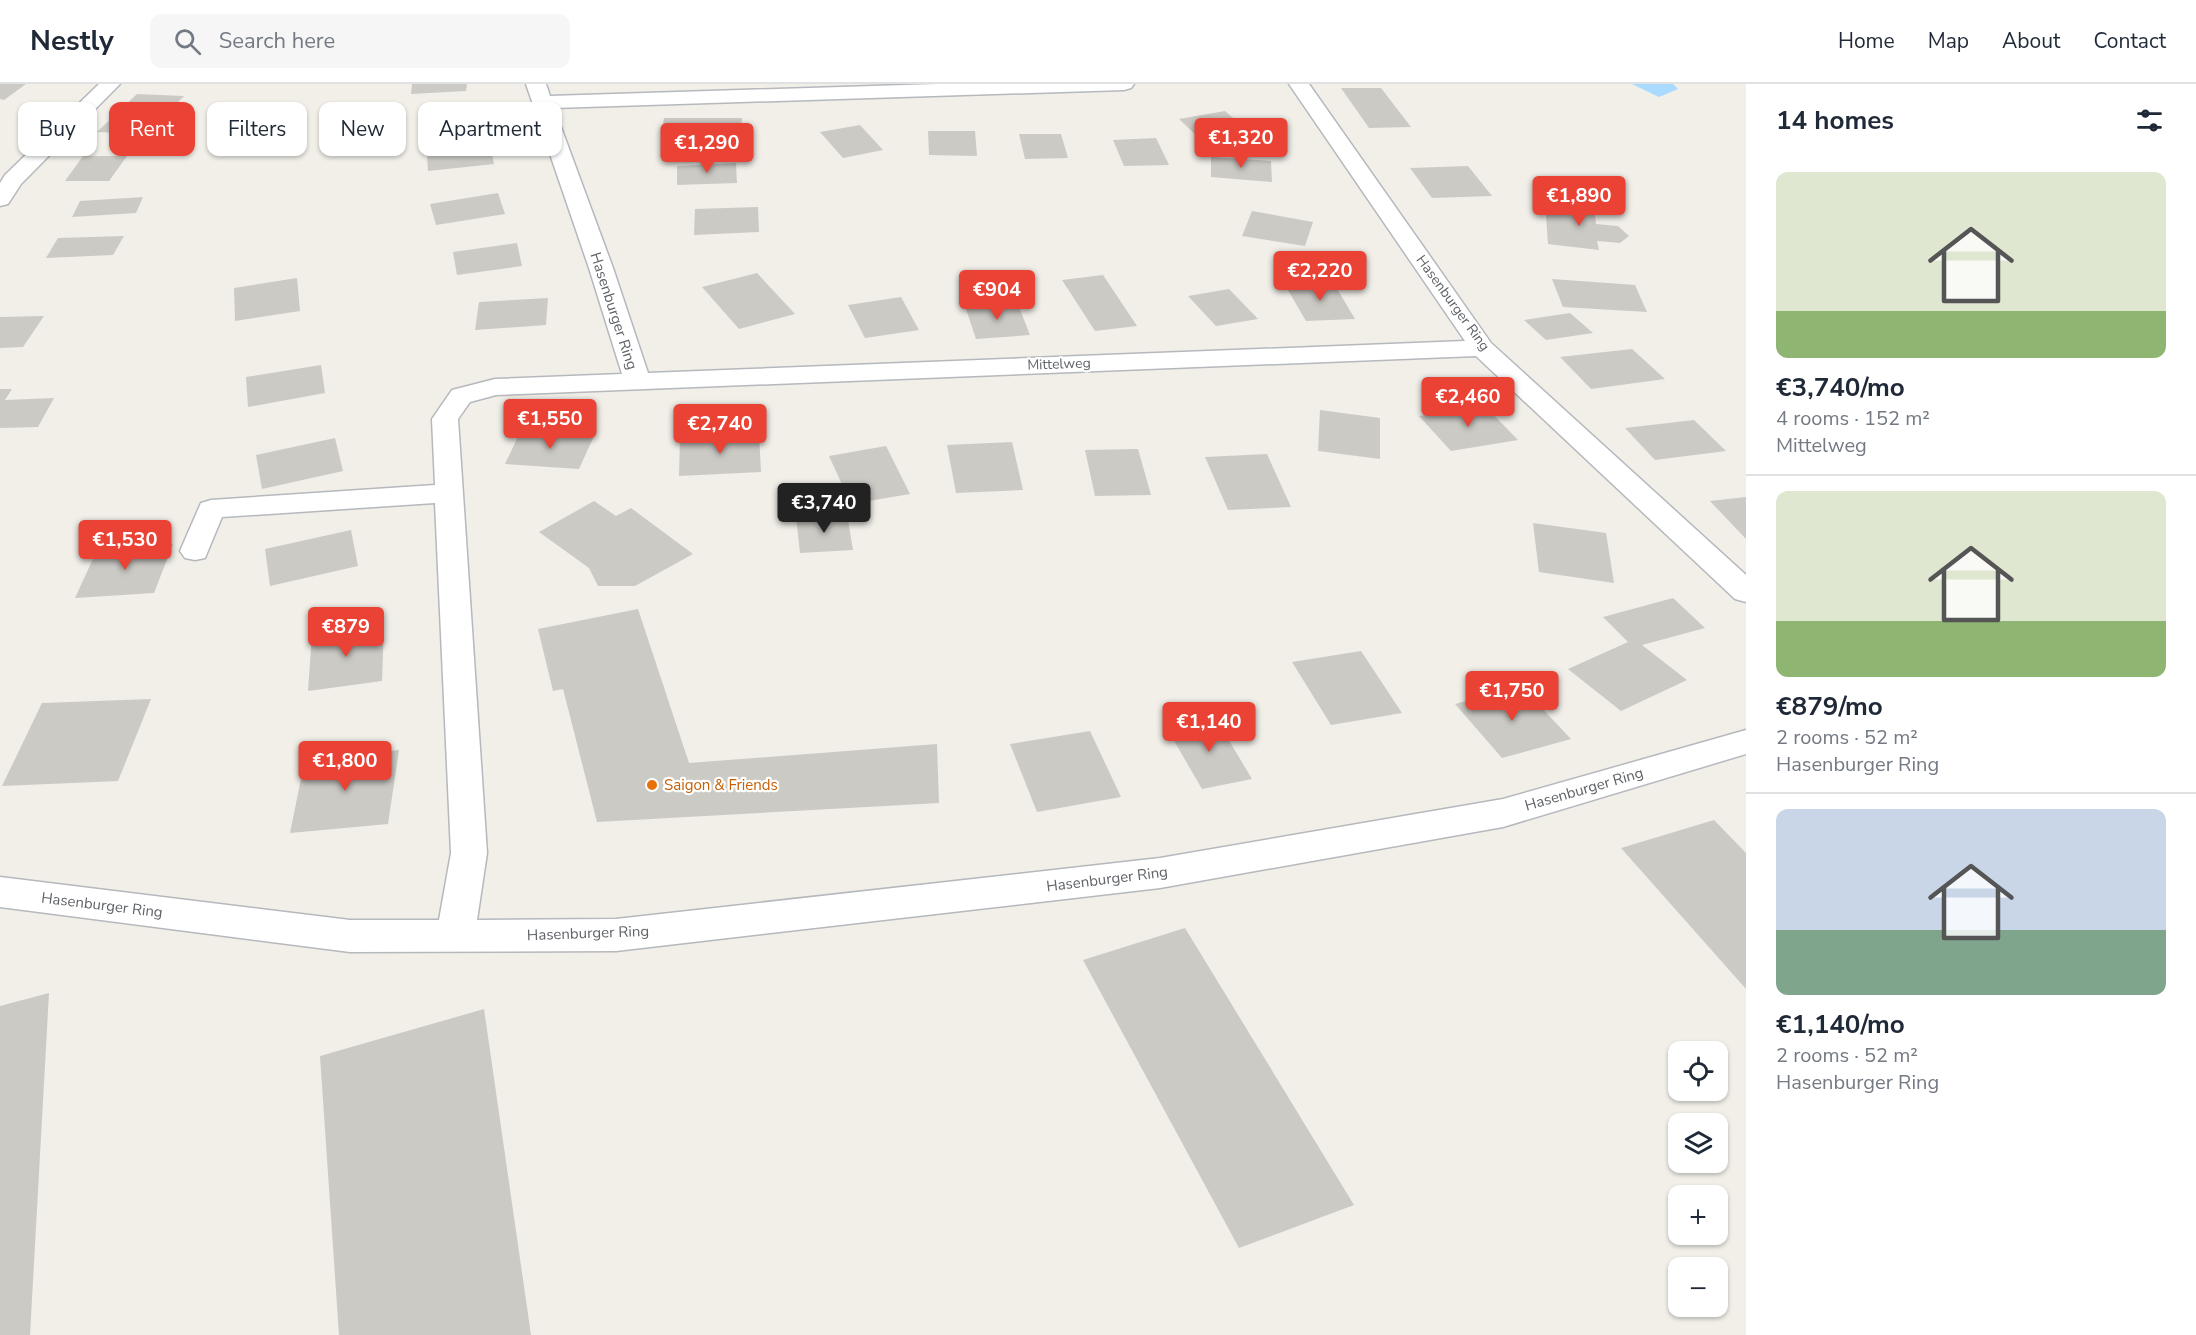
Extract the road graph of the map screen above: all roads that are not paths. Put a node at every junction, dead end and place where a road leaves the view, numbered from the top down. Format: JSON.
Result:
{"nodes":[{"id":1,"x":110,"y":84,"type":"edge"},
{"id":2,"x":1124,"y":84,"type":"edge"},
{"id":3,"x":1299,"y":84,"type":"edge"},
{"id":4,"x":539,"y":93,"type":"edge"},
{"id":5,"x":0,"y":199,"type":"edge"},
{"id":6,"x":1482,"y":348,"type":"junction"},
{"id":7,"x":637,"y":380,"type":"junction"},
{"id":8,"x":449,"y":493,"type":"junction"},
{"id":9,"x":195,"y":551,"type":"dead end"},
{"id":10,"x":1746,"y":592,"type":"edge"},
{"id":11,"x":1746,"y":742,"type":"edge"},
{"id":12,"x":0,"y":892,"type":"edge"},
{"id":13,"x":455,"y":937,"type":"junction"}],
"edges":[{"from":1,"to":5,"type":"street"},
{"from":2,"to":4,"type":"street","name":"Hasenburger Ring"},
{"from":3,"to":6,"type":"street","name":"Hasenburger Ring"},
{"from":4,"to":7,"type":"street","name":"Hasenburger Ring"},
{"from":6,"to":7,"type":"street","name":"Mittelweg"},
{"from":6,"to":10,"type":"street","name":"Hasenburger Ring"},
{"from":7,"to":8,"type":"street","name":"Hasenburger Ring"},
{"from":8,"to":9,"type":"street"},
{"from":8,"to":13,"type":"street","name":"Hasenburger Ring"},
{"from":11,"to":13,"type":"street","name":"Hasenburger Ring"},
{"from":12,"to":13,"type":"street","name":"Hasenburger Ring"}]}
